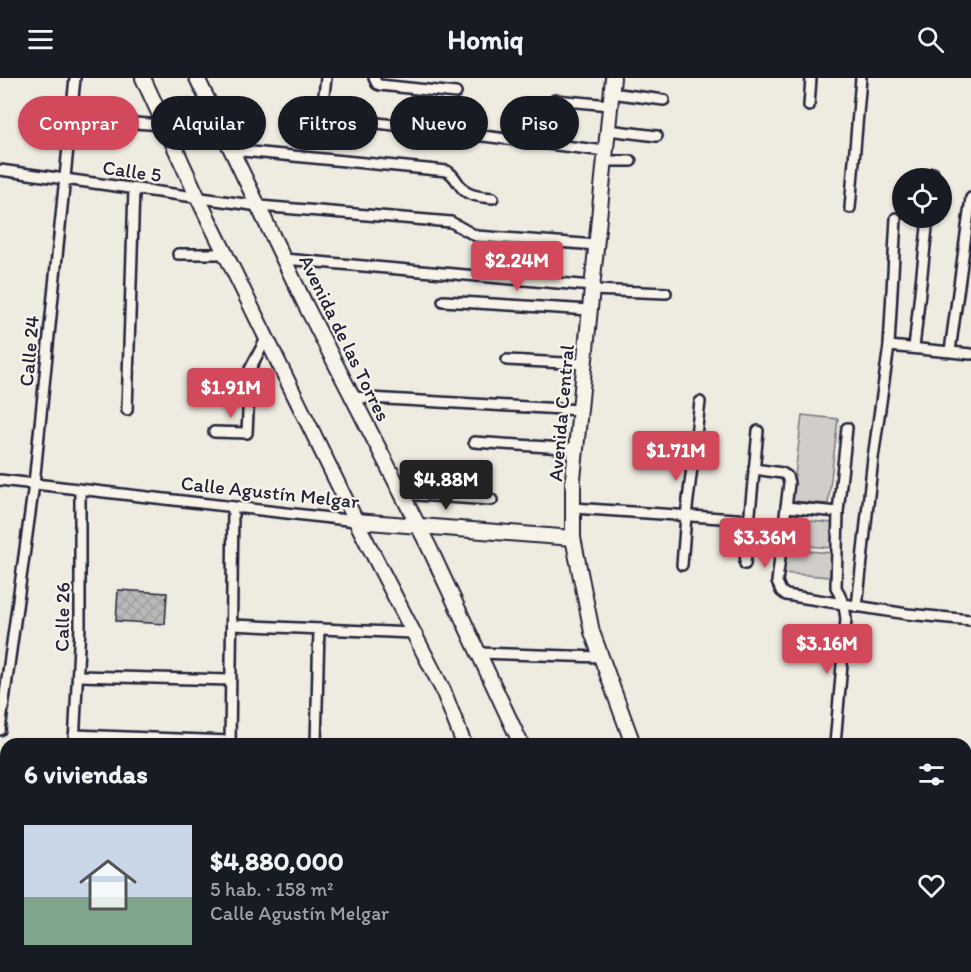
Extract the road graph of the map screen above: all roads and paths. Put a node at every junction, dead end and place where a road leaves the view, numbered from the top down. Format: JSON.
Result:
{"nodes":[{"id":1,"x":75,"y":78,"type":"edge"},
{"id":2,"x":143,"y":78,"type":"edge"},
{"id":3,"x":197,"y":78,"type":"edge"},
{"id":4,"x":326,"y":78,"type":"edge"},
{"id":5,"x":374,"y":78,"type":"edge"},
{"id":6,"x":612,"y":78,"type":"edge"},
{"id":7,"x":811,"y":78,"type":"edge"},
{"id":8,"x":861,"y":78,"type":"edge"},
{"id":9,"x":456,"y":93,"type":"dead end"},
{"id":10,"x":73,"y":96,"type":"edge"},
{"id":11,"x":151,"y":96,"type":"edge"},
{"id":12,"x":206,"y":96,"type":"edge"},
{"id":13,"x":611,"y":99,"type":"junction"},
{"id":14,"x":579,"y":100,"type":"edge"},
{"id":15,"x":663,"y":100,"type":"dead end"},
{"id":16,"x":809,"y":106,"type":"dead end"},
{"id":17,"x":608,"y":130,"type":"junction"},
{"id":18,"x":657,"y":136,"type":"dead end"},
{"id":19,"x":67,"y":150,"type":"edge"},
{"id":20,"x":176,"y":150,"type":"edge"},
{"id":21,"x":232,"y":150,"type":"joint"},
{"id":22,"x":605,"y":156,"type":"junction"},
{"id":23,"x":631,"y":161,"type":"dead end"},
{"id":24,"x":0,"y":170,"type":"edge"},
{"id":25,"x":63,"y":179,"type":"junction"},
{"id":26,"x":134,"y":189,"type":"junction"},
{"id":27,"x":198,"y":198,"type":"junction"},
{"id":28,"x":493,"y":198,"type":"dead end"},
{"id":29,"x":971,"y":198,"type":"edge"},
{"id":30,"x":259,"y":206,"type":"junction"},
{"id":31,"x":850,"y":208,"type":"dead end"},
{"id":32,"x":895,"y":228,"type":"edge"},
{"id":33,"x":927,"y":228,"type":"edge"},
{"id":34,"x":597,"y":245,"type":"junction"},
{"id":35,"x":178,"y":254,"type":"dead end"},
{"id":36,"x":227,"y":254,"type":"junction"},
{"id":37,"x":285,"y":259,"type":"junction"},
{"id":38,"x":592,"y":288,"type":"junction"},
{"id":39,"x":666,"y":293,"type":"dead end"},
{"id":40,"x":443,"y":301,"type":"dead end"},
{"id":41,"x":590,"y":310,"type":"junction"},
{"id":42,"x":267,"y":337,"type":"junction"},
{"id":43,"x":889,"y":346,"type":"junction"},
{"id":44,"x":914,"y":348,"type":"junction"},
{"id":45,"x":950,"y":351,"type":"junction"},
{"id":46,"x":971,"y":354,"type":"edge"},
{"id":47,"x":507,"y":360,"type":"dead end"},
{"id":48,"x":585,"y":364,"type":"junction"},
{"id":49,"x":352,"y":397,"type":"junction"},
{"id":50,"x":700,"y":402,"type":"dead end"},
{"id":51,"x":127,"y":410,"type":"dead end"},
{"id":52,"x":580,"y":410,"type":"junction"},
{"id":53,"x":847,"y":428,"type":"dead end"},
{"id":54,"x":758,"y":431,"type":"dead end"},
{"id":55,"x":214,"y":432,"type":"dead end"},
{"id":56,"x":474,"y":442,"type":"dead end"},
{"id":57,"x":576,"y":449,"type":"junction"},
{"id":58,"x":754,"y":469,"type":"junction"},
{"id":59,"x":0,"y":480,"type":"edge"},
{"id":60,"x":34,"y":484,"type":"junction"},
{"id":61,"x":80,"y":490,"type":"junction"},
{"id":62,"x":402,"y":494,"type":"junction"},
{"id":63,"x":492,"y":500,"type":"dead end"},
{"id":64,"x":233,"y":507,"type":"junction"},
{"id":65,"x":786,"y":507,"type":"junction"},
{"id":66,"x":573,"y":508,"type":"junction"},
{"id":67,"x":838,"y":512,"type":"junction"},
{"id":68,"x":686,"y":516,"type":"junction"},
{"id":69,"x":750,"y":520,"type":"junction"},
{"id":70,"x":356,"y":521,"type":"junction"},
{"id":71,"x":418,"y":526,"type":"junction"},
{"id":72,"x":573,"y":538,"type":"junction"},
{"id":73,"x":745,"y":564,"type":"dead end"},
{"id":74,"x":682,"y":565,"type":"dead end"},
{"id":75,"x":844,"y":605,"type":"junction"},
{"id":76,"x":857,"y":607,"type":"junction"},
{"id":77,"x":971,"y":620,"type":"edge"},
{"id":78,"x":232,"y":625,"type":"junction"},
{"id":79,"x":319,"y":629,"type":"junction"},
{"id":80,"x":412,"y":633,"type":"junction"},
{"id":81,"x":479,"y":653,"type":"junction"},
{"id":82,"x":600,"y":657,"type":"junction"},
{"id":83,"x":79,"y":676,"type":"junction"},
{"id":84,"x":230,"y":680,"type":"junction"},
{"id":85,"x":0,"y":730,"type":"edge"},
{"id":86,"x":74,"y":738,"type":"edge"},
{"id":87,"x":230,"y":738,"type":"edge"},
{"id":88,"x":316,"y":738,"type":"edge"},
{"id":89,"x":462,"y":738,"type":"edge"},
{"id":90,"x":518,"y":738,"type":"edge"},
{"id":91,"x":631,"y":738,"type":"edge"},
{"id":92,"x":836,"y":738,"type":"edge"}],
"edges":[{"from":1,"to":10,"type":"street","name":"Calle 24"},
{"from":2,"to":11,"type":"main road"},
{"from":3,"to":12,"type":"main road","name":"Avenida de las Torres"},
{"from":4,"to":22,"type":"street"},
{"from":5,"to":9,"type":"street"},
{"from":6,"to":13,"type":"main road","name":"Avenida Central"},
{"from":7,"to":16,"type":"street"},
{"from":8,"to":31,"type":"street"},
{"from":13,"to":14,"type":"street"},
{"from":13,"to":15,"type":"street"},
{"from":13,"to":17,"type":"main road","name":"Avenida Central"},
{"from":17,"to":18,"type":"street"},
{"from":17,"to":22,"type":"main road","name":"Avenida Central"},
{"from":19,"to":25,"type":"street","name":"Calle 24"},
{"from":20,"to":27,"type":"main road"},
{"from":21,"to":28,"type":"street"},
{"from":21,"to":30,"type":"main road","name":"Avenida de las Torres"},
{"from":22,"to":23,"type":"street"},
{"from":22,"to":34,"type":"main road","name":"Avenida Central"},
{"from":24,"to":25,"type":"street","name":"Calle 5"},
{"from":25,"to":26,"type":"street","name":"Calle 5"},
{"from":25,"to":60,"type":"street","name":"Calle 24"},
{"from":26,"to":27,"type":"street","name":"Calle 5"},
{"from":26,"to":51,"type":"street"},
{"from":27,"to":30,"type":"street","name":"Calle 5"},
{"from":27,"to":36,"type":"main road"},
{"from":29,"to":45,"type":"street"},
{"from":30,"to":34,"type":"street","name":"Calle 5"},
{"from":30,"to":37,"type":"main road","name":"Avenida de las Torres"},
{"from":32,"to":43,"type":"street"},
{"from":33,"to":44,"type":"street"},
{"from":34,"to":38,"type":"main road","name":"Avenida Central"},
{"from":35,"to":36,"type":"street"},
{"from":36,"to":42,"type":"main road"},
{"from":37,"to":38,"type":"street"},
{"from":37,"to":49,"type":"main road","name":"Avenida de las Torres"},
{"from":38,"to":39,"type":"street"},
{"from":38,"to":41,"type":"main road","name":"Avenida Central"},
{"from":40,"to":41,"type":"street"},
{"from":41,"to":48,"type":"main road","name":"Avenida Central"},
{"from":42,"to":55,"type":"street"},
{"from":42,"to":70,"type":"main road"},
{"from":43,"to":44,"type":"street"},
{"from":43,"to":76,"type":"street"},
{"from":44,"to":45,"type":"street"},
{"from":45,"to":46,"type":"street"},
{"from":47,"to":48,"type":"street"},
{"from":48,"to":52,"type":"main road","name":"Avenida Central"},
{"from":49,"to":52,"type":"street"},
{"from":49,"to":62,"type":"main road","name":"Avenida de las Torres"},
{"from":50,"to":68,"type":"street"},
{"from":52,"to":57,"type":"main road","name":"Avenida Central"},
{"from":53,"to":67,"type":"street"},
{"from":54,"to":58,"type":"street"},
{"from":56,"to":57,"type":"street"},
{"from":57,"to":66,"type":"main road","name":"Avenida Central"},
{"from":58,"to":65,"type":"street"},
{"from":58,"to":69,"type":"street"},
{"from":59,"to":60,"type":"street","name":"Calle Agustín Melgar"},
{"from":60,"to":61,"type":"street","name":"Calle Agustín Melgar"},
{"from":60,"to":85,"type":"street","name":"Calle 24"},
{"from":61,"to":64,"type":"street","name":"Calle Agustín Melgar"},
{"from":61,"to":83,"type":"street","name":"Calle 26"},
{"from":62,"to":63,"type":"street"},
{"from":62,"to":71,"type":"main road","name":"Avenida de las Torres"},
{"from":64,"to":70,"type":"street","name":"Calle Agustín Melgar"},
{"from":64,"to":78,"type":"street"},
{"from":65,"to":67,"type":"street"},
{"from":65,"to":75,"type":"street"},
{"from":66,"to":68,"type":"street"},
{"from":66,"to":72,"type":"main road","name":"Avenida Central"},
{"from":67,"to":75,"type":"street"},
{"from":68,"to":69,"type":"street"},
{"from":68,"to":74,"type":"street"},
{"from":69,"to":73,"type":"street"},
{"from":70,"to":71,"type":"main road","name":"Calle Agustín Melgar"},
{"from":70,"to":80,"type":"main road"},
{"from":71,"to":72,"type":"main road","name":"Calle Agustín Melgar"},
{"from":71,"to":81,"type":"main road","name":"Avenida de las Torres"},
{"from":72,"to":82,"type":"main road","name":"Avenida Central"},
{"from":75,"to":76,"type":"street"},
{"from":75,"to":92,"type":"street"},
{"from":76,"to":77,"type":"street"},
{"from":78,"to":79,"type":"street"},
{"from":78,"to":84,"type":"street"},
{"from":79,"to":80,"type":"street"},
{"from":79,"to":88,"type":"street"},
{"from":80,"to":89,"type":"main road"},
{"from":81,"to":82,"type":"street"},
{"from":81,"to":90,"type":"main road","name":"Avenida de las Torres"},
{"from":82,"to":91,"type":"main road","name":"Avenida Central"},
{"from":83,"to":84,"type":"street"},
{"from":83,"to":86,"type":"street","name":"Calle 26"},
{"from":84,"to":87,"type":"street"}]}
